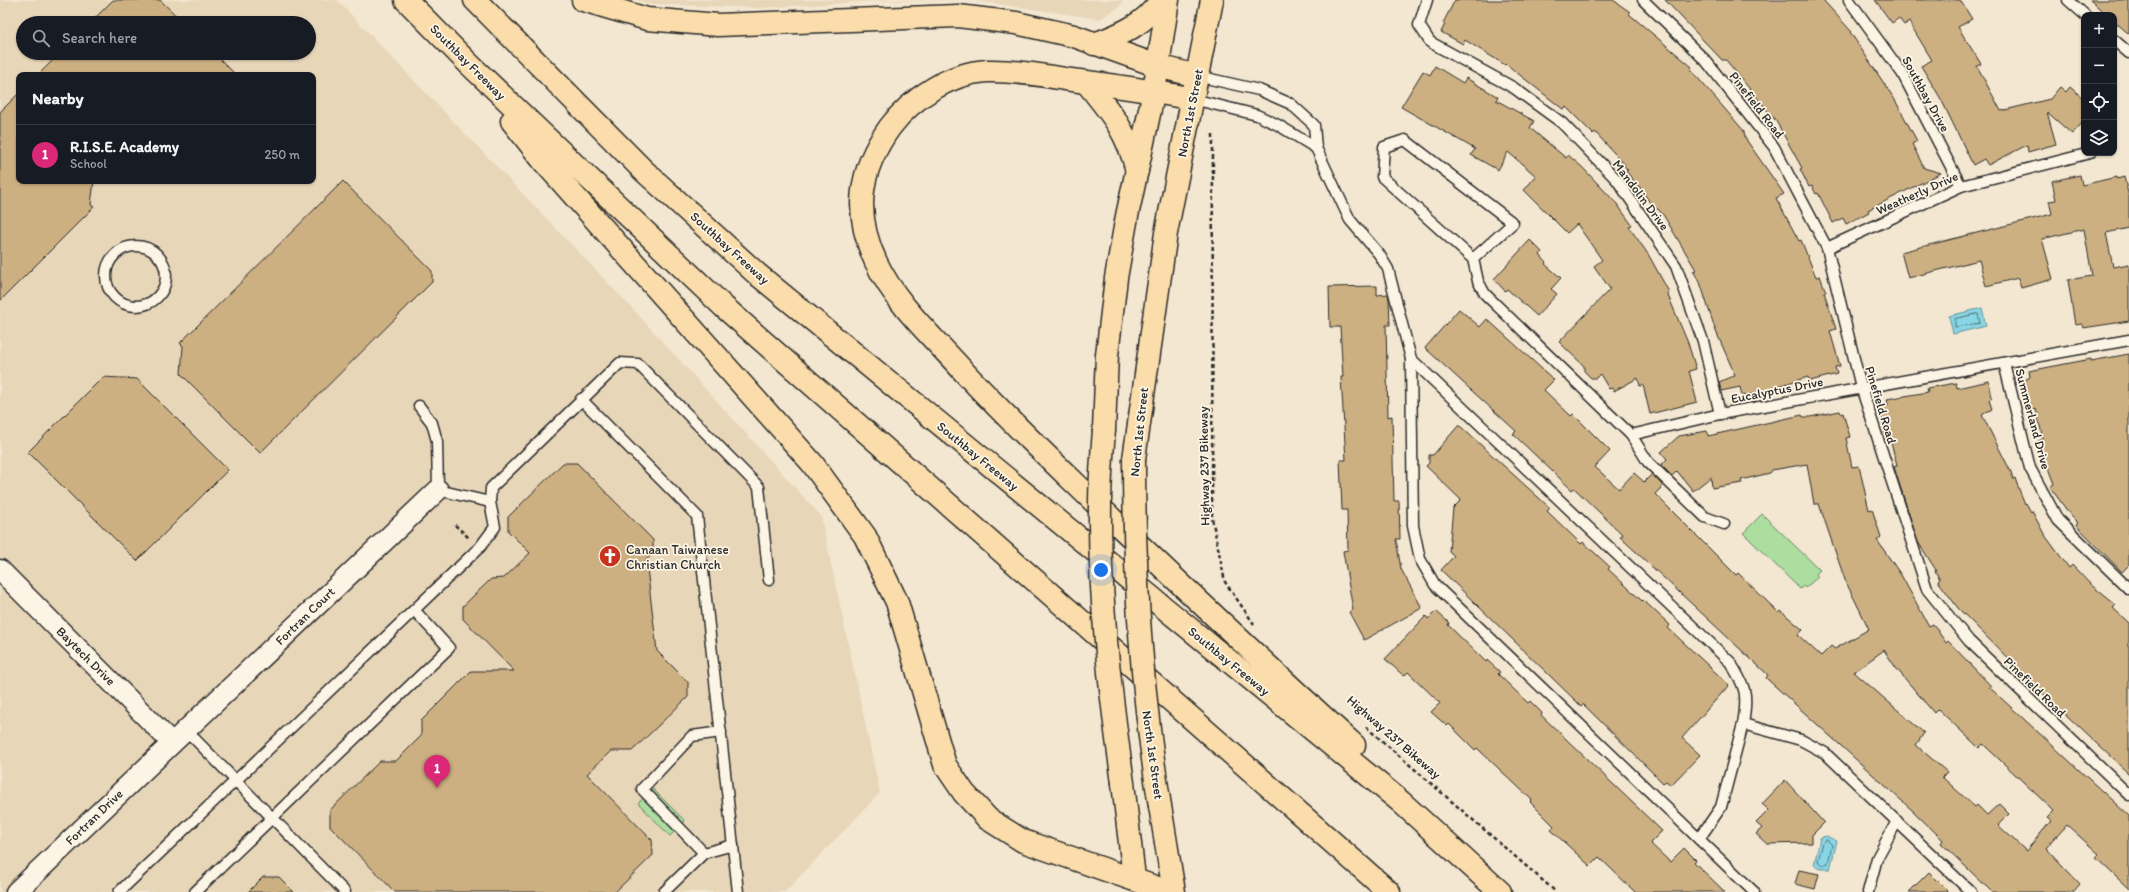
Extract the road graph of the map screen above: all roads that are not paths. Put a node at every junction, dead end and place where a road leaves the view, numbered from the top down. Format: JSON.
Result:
{"nodes":[{"id":1,"x":406,"y":0,"type":"edge"},
{"id":2,"x":475,"y":0,"type":"edge"},
{"id":3,"x":583,"y":0,"type":"edge"},
{"id":4,"x":1161,"y":0,"type":"edge"},
{"id":5,"x":1168,"y":0,"type":"edge"},
{"id":6,"x":1212,"y":0,"type":"edge"},
{"id":7,"x":1427,"y":0,"type":"edge"},
{"id":8,"x":1643,"y":0,"type":"edge"},
{"id":9,"x":1849,"y":0,"type":"edge"},
{"id":10,"x":2068,"y":0,"type":"edge"},
{"id":11,"x":2082,"y":12,"type":"edge"},
{"id":12,"x":2117,"y":43,"type":"edge"},
{"id":13,"x":1094,"y":44,"type":"junction"},
{"id":14,"x":2129,"y":53,"type":"edge"},
{"id":15,"x":469,"y":64,"type":"junction"},
{"id":16,"x":1158,"y":66,"type":"junction"},
{"id":17,"x":1197,"y":76,"type":"junction"},
{"id":18,"x":1086,"y":82,"type":"junction"},
{"id":19,"x":1154,"y":91,"type":"junction"},
{"id":20,"x":1193,"y":99,"type":"junction"},
{"id":21,"x":1316,"y":148,"type":"junction"},
{"id":22,"x":2081,"y":155,"type":"edge"},
{"id":23,"x":1137,"y":171,"type":"junction"},
{"id":24,"x":1961,"y":186,"type":"junction"},
{"id":25,"x":128,"y":247,"type":"joint"},
{"id":26,"x":1827,"y":248,"type":"junction"},
{"id":27,"x":1473,"y":259,"type":"junction"},
{"id":28,"x":2129,"y":340,"type":"edge"},
{"id":29,"x":1411,"y":359,"type":"junction"},
{"id":30,"x":2004,"y":363,"type":"junction"},
{"id":31,"x":1861,"y":387,"type":"junction"},
{"id":32,"x":581,"y":399,"type":"junction"},
{"id":33,"x":419,"y":406,"type":"dead end"},
{"id":34,"x":1720,"y":414,"type":"junction"},
{"id":35,"x":1631,"y":435,"type":"junction"},
{"id":36,"x":438,"y":490,"type":"junction"},
{"id":37,"x":490,"y":502,"type":"junction"},
{"id":38,"x":1724,"y":524,"type":"dead end"},
{"id":39,"x":0,"y":570,"type":"edge"},
{"id":40,"x":768,"y":580,"type":"dead end"},
{"id":41,"x":2129,"y":589,"type":"edge"},
{"id":42,"x":415,"y":611,"type":"junction"},
{"id":43,"x":1743,"y":724,"type":"junction"},
{"id":44,"x":721,"y":732,"type":"junction"},
{"id":45,"x":179,"y":736,"type":"junction"},
{"id":46,"x":236,"y":781,"type":"junction"},
{"id":47,"x":2129,"y":795,"type":"edge"},
{"id":48,"x":1401,"y":802,"type":"junction"},
{"id":49,"x":273,"y":818,"type":"junction"},
{"id":50,"x":1897,"y":822,"type":"junction"},
{"id":51,"x":1699,"y":839,"type":"junction"},
{"id":52,"x":733,"y":845,"type":"junction"},
{"id":53,"x":704,"y":853,"type":"junction"},
{"id":54,"x":1134,"y":878,"type":"junction"},
{"id":55,"x":16,"y":892,"type":"edge"},
{"id":56,"x":119,"y":892,"type":"edge"},
{"id":57,"x":195,"y":892,"type":"edge"},
{"id":58,"x":346,"y":892,"type":"edge"},
{"id":59,"x":664,"y":892,"type":"edge"},
{"id":60,"x":738,"y":892,"type":"edge"},
{"id":61,"x":1169,"y":892,"type":"edge"},
{"id":62,"x":1174,"y":892,"type":"edge"},
{"id":63,"x":1389,"y":892,"type":"edge"},
{"id":64,"x":1500,"y":892,"type":"edge"},
{"id":65,"x":1754,"y":892,"type":"edge"},
{"id":66,"x":1868,"y":892,"type":"edge"},
{"id":67,"x":1971,"y":892,"type":"edge"}],
"edges":[{"from":1,"to":15,"type":"main road","name":"Southbay Freeway"},
{"from":2,"to":48,"type":"main road","name":"Southbay Freeway"},
{"from":3,"to":13,"type":"main road"},
{"from":4,"to":13,"type":"main road"},
{"from":5,"to":16,"type":"main road"},
{"from":6,"to":17,"type":"main road","name":"North 1st Street"},
{"from":7,"to":34,"type":"lane","name":"Mandolin Drive"},
{"from":8,"to":26,"type":"lane","name":"Pinefield Road"},
{"from":9,"to":24,"type":"lane","name":"Southbay Drive"},
{"from":10,"to":11,"type":"lane"},
{"from":12,"to":14,"type":"lane"},
{"from":13,"to":16,"type":"main road"},
{"from":15,"to":54,"type":"main road"},
{"from":15,"to":63,"type":"main road","name":"Southbay Freeway"},
{"from":16,"to":17,"type":"main road"},
{"from":16,"to":19,"type":"main road"},
{"from":17,"to":20,"type":"main road","name":"North 1st Street"},
{"from":17,"to":21,"type":"lane"},
{"from":18,"to":19,"type":"main road"},
{"from":18,"to":23,"type":"main road"},
{"from":18,"to":48,"type":"main road"},
{"from":19,"to":20,"type":"main road"},
{"from":19,"to":23,"type":"main road"},
{"from":20,"to":21,"type":"lane"},
{"from":20,"to":62,"type":"main road","name":"North 1st Street","bridge":true},
{"from":21,"to":29,"type":"lane"},
{"from":22,"to":24,"type":"lane","name":"Weatherly Drive"},
{"from":23,"to":54,"type":"main road","bridge":true},
{"from":24,"to":26,"type":"lane","name":"Weatherly Drive"},
{"from":25,"to":25,"type":"lane"},
{"from":26,"to":31,"type":"lane","name":"Pinefield Road"},
{"from":27,"to":27,"type":"lane"},
{"from":27,"to":35,"type":"lane"},
{"from":28,"to":30,"type":"lane","name":"Eucalyptus Drive"},
{"from":29,"to":43,"type":"lane"},
{"from":29,"to":51,"type":"lane"},
{"from":30,"to":31,"type":"lane","name":"Eucalyptus Drive"},
{"from":30,"to":41,"type":"lane","name":"Summerland Drive"},
{"from":31,"to":34,"type":"lane","name":"Eucalyptus Drive"},
{"from":31,"to":47,"type":"lane","name":"Pinefield Road"},
{"from":32,"to":37,"type":"lane"},
{"from":32,"to":40,"type":"lane"},
{"from":32,"to":44,"type":"lane"},
{"from":33,"to":36,"type":"lane"},
{"from":34,"to":35,"type":"lane","name":"Eucalyptus Drive"},
{"from":35,"to":38,"type":"lane"},
{"from":36,"to":37,"type":"lane"},
{"from":36,"to":45,"type":"street","name":"Fortran Court"},
{"from":37,"to":42,"type":"lane"},
{"from":39,"to":45,"type":"street","name":"Baytech Drive"},
{"from":42,"to":46,"type":"lane"},
{"from":42,"to":49,"type":"lane"},
{"from":43,"to":50,"type":"lane"},
{"from":43,"to":51,"type":"lane"},
{"from":44,"to":52,"type":"lane"},
{"from":44,"to":53,"type":"lane"},
{"from":45,"to":46,"type":"lane"},
{"from":45,"to":55,"type":"street","name":"Fortran Drive"},
{"from":46,"to":49,"type":"lane"},
{"from":46,"to":56,"type":"lane"},
{"from":48,"to":64,"type":"main road","name":"Southbay Freeway"},
{"from":49,"to":57,"type":"lane"},
{"from":49,"to":58,"type":"lane"},
{"from":50,"to":66,"type":"lane"},
{"from":50,"to":67,"type":"lane"},
{"from":51,"to":65,"type":"lane"},
{"from":52,"to":53,"type":"lane"},
{"from":52,"to":60,"type":"lane"},
{"from":53,"to":59,"type":"lane"},
{"from":54,"to":61,"type":"main road"}]}
